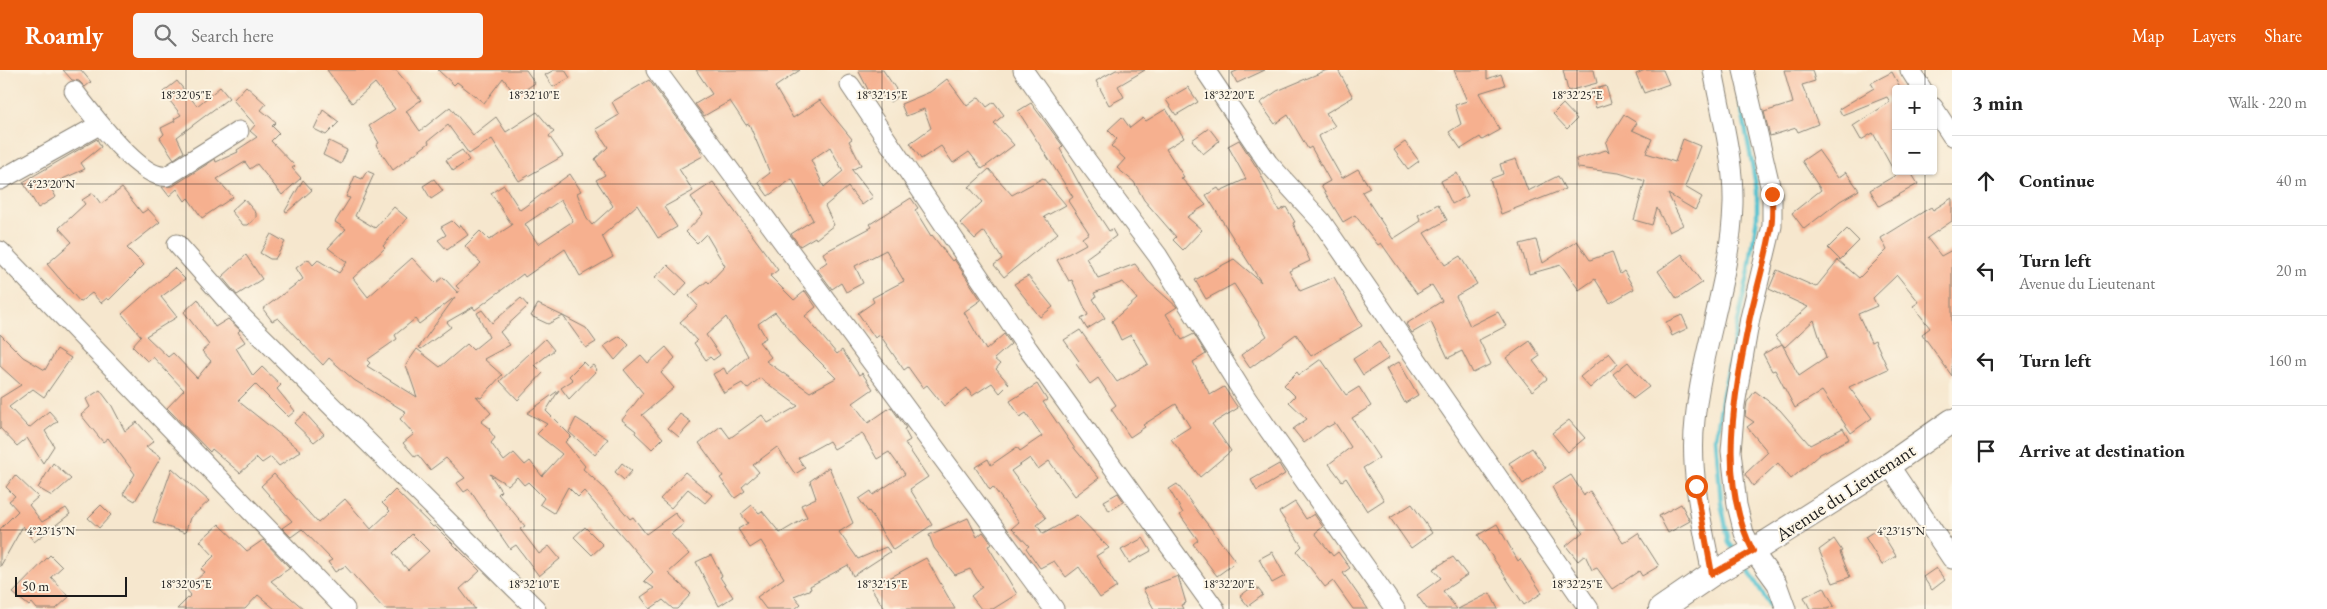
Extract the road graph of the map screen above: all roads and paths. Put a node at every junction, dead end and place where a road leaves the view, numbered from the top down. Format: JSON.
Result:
{"nodes":[{"id":1,"x":656,"y":70,"type":"edge"},
{"id":2,"x":1023,"y":70,"type":"edge"},
{"id":3,"x":1205,"y":70,"type":"edge"},
{"id":4,"x":1713,"y":70,"type":"edge"},
{"id":5,"x":1743,"y":70,"type":"edge"},
{"id":6,"x":1910,"y":70,"type":"edge"},
{"id":7,"x":850,"y":85,"type":"dead end"},
{"id":8,"x":1919,"y":85,"type":"edge"},
{"id":9,"x":74,"y":91,"type":"dead end"},
{"id":10,"x":1937,"y":113,"type":"edge"},
{"id":11,"x":99,"y":125,"type":"junction"},
{"id":12,"x":239,"y":131,"type":"dead end"},
{"id":13,"x":1952,"y":136,"type":"edge"},
{"id":14,"x":0,"y":180,"type":"edge"},
{"id":15,"x":177,"y":244,"type":"dead end"},
{"id":16,"x":0,"y":251,"type":"edge"},
{"id":17,"x":1952,"y":421,"type":"edge"},
{"id":18,"x":1889,"y":465,"type":"junction"},
{"id":19,"x":1753,"y":551,"type":"junction"},
{"id":20,"x":1952,"y":559,"type":"edge"},
{"id":21,"x":1717,"y":571,"type":"junction"},
{"id":22,"x":346,"y":609,"type":"edge"},
{"id":23,"x":536,"y":609,"type":"edge"},
{"id":24,"x":1054,"y":609,"type":"edge"},
{"id":25,"x":1215,"y":609,"type":"edge"},
{"id":26,"x":1395,"y":609,"type":"edge"},
{"id":27,"x":1589,"y":609,"type":"edge"},
{"id":28,"x":1661,"y":609,"type":"edge"},
{"id":29,"x":1786,"y":609,"type":"edge"}],
"edges":[{"from":1,"to":24,"type":"street"},
{"from":2,"to":26,"type":"street"},
{"from":3,"to":27,"type":"street"},
{"from":4,"to":21,"type":"street"},
{"from":5,"to":19,"type":"street"},
{"from":6,"to":8,"type":"street"},
{"from":7,"to":25,"type":"street"},
{"from":9,"to":11,"type":"street"},
{"from":10,"to":13,"type":"street"},
{"from":11,"to":12,"type":"street"},
{"from":11,"to":14,"type":"street"},
{"from":15,"to":23,"type":"street"},
{"from":16,"to":22,"type":"street"},
{"from":17,"to":18,"type":"main road","name":"Avenue du Lieutenant"},
{"from":18,"to":19,"type":"main road","name":"Avenue du Lieutenant"},
{"from":18,"to":20,"type":"street"},
{"from":19,"to":21,"type":"main road","name":"Avenue du Lieutenant"},
{"from":19,"to":29,"type":"street"},
{"from":21,"to":28,"type":"main road","name":"Avenue du Lieutenant"}]}
